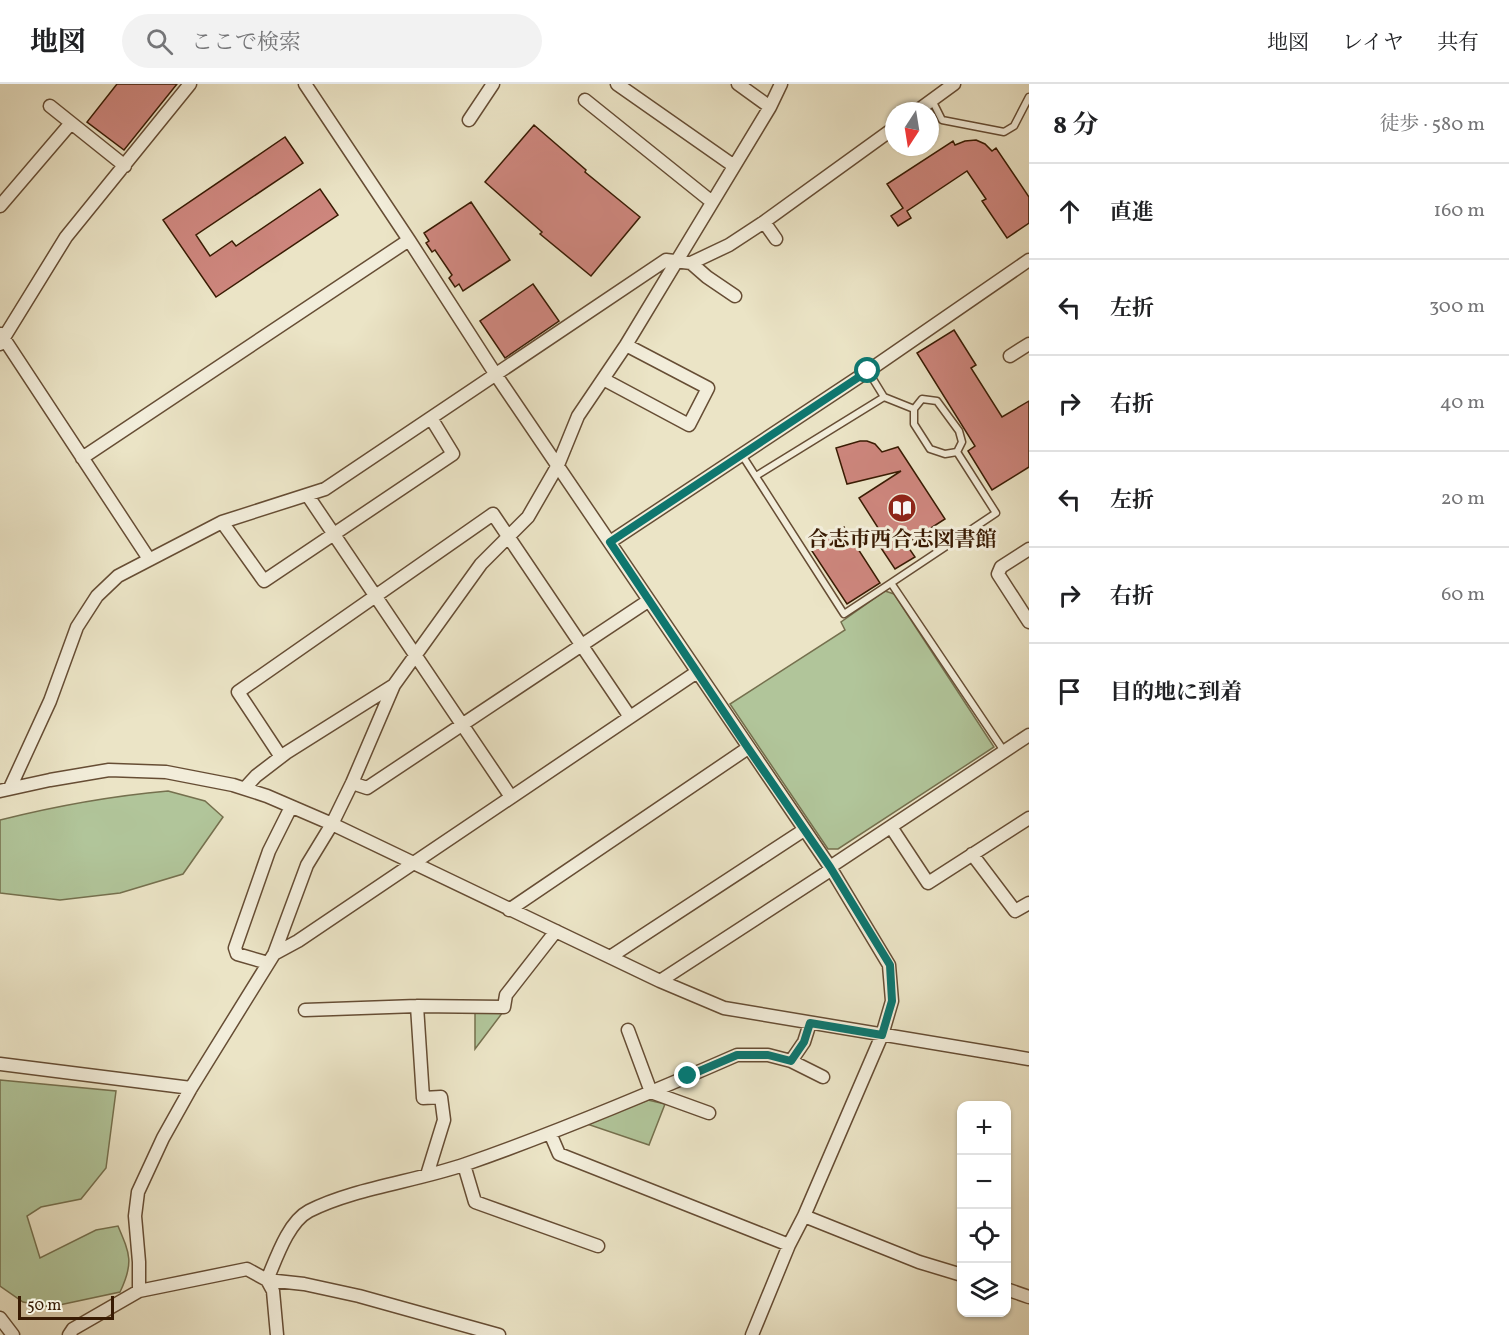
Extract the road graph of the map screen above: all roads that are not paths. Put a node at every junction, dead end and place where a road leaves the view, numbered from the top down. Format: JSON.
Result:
{"nodes":[{"id":1,"x":190,"y":84,"type":"edge"},
{"id":2,"x":305,"y":84,"type":"edge"},
{"id":3,"x":493,"y":84,"type":"edge"},
{"id":4,"x":617,"y":84,"type":"edge"},
{"id":5,"x":738,"y":84,"type":"edge"},
{"id":6,"x":781,"y":84,"type":"edge"},
{"id":7,"x":954,"y":84,"type":"edge"},
{"id":8,"x":1029,"y":97,"type":"edge"},
{"id":9,"x":585,"y":100,"type":"dead end"},
{"id":10,"x":932,"y":100,"type":"junction"},
{"id":11,"x":929,"y":102,"type":"edge"},
{"id":12,"x":50,"y":106,"type":"dead end"},
{"id":13,"x":770,"y":106,"type":"junction"},
{"id":14,"x":469,"y":120,"type":"dead end"},
{"id":15,"x":71,"y":123,"type":"junction"},
{"id":16,"x":885,"y":135,"type":"edge"},
{"id":17,"x":124,"y":166,"type":"junction"},
{"id":18,"x":734,"y":166,"type":"junction"},
{"id":19,"x":712,"y":202,"type":"junction"},
{"id":20,"x":0,"y":206,"type":"edge"},
{"id":21,"x":764,"y":222,"type":"junction"},
{"id":22,"x":776,"y":239,"type":"dead end"},
{"id":23,"x":409,"y":240,"type":"junction"},
{"id":24,"x":1029,"y":260,"type":"edge"},
{"id":25,"x":676,"y":261,"type":"junction"},
{"id":26,"x":691,"y":263,"type":"junction"},
{"id":27,"x":735,"y":296,"type":"dead end"},
{"id":28,"x":1,"y":339,"type":"edge"},
{"id":29,"x":1029,"y":344,"type":"edge"},
{"id":30,"x":626,"y":345,"type":"junction"},
{"id":31,"x":1010,"y":356,"type":"dead end"},
{"id":32,"x":868,"y":371,"type":"junction"},
{"id":33,"x":496,"y":375,"type":"junction"},
{"id":34,"x":603,"y":379,"type":"junction"},
{"id":35,"x":884,"y":397,"type":"junction"},
{"id":36,"x":914,"y":409,"type":"junction"},
{"id":37,"x":431,"y":418,"type":"junction"},
{"id":38,"x":957,"y":452,"type":"junction"},
{"id":39,"x":742,"y":455,"type":"junction"},
{"id":40,"x":82,"y":458,"type":"junction"},
{"id":41,"x":558,"y":465,"type":"junction"},
{"id":42,"x":756,"y":476,"type":"junction"},
{"id":43,"x":308,"y":496,"type":"junction"},
{"id":44,"x":222,"y":522,"type":"junction"},
{"id":45,"x":335,"y":536,"type":"junction"},
{"id":46,"x":509,"y":537,"type":"junction"},
{"id":47,"x":610,"y":542,"type":"junction"},
{"id":48,"x":1029,"y":549,"type":"edge"},
{"id":49,"x":149,"y":559,"type":"junction"},
{"id":50,"x":891,"y":583,"type":"junction"},
{"id":51,"x":376,"y":596,"type":"junction"},
{"id":52,"x":648,"y":601,"type":"junction"},
{"id":53,"x":1029,"y":622,"type":"edge"},
{"id":54,"x":582,"y":645,"type":"junction"},
{"id":55,"x":415,"y":656,"type":"junction"},
{"id":56,"x":697,"y":672,"type":"junction"},
{"id":57,"x":394,"y":685,"type":"junction"},
{"id":58,"x":630,"y":717,"type":"junction"},
{"id":59,"x":462,"y":725,"type":"junction"},
{"id":60,"x":1029,"y":735,"type":"edge"},
{"id":61,"x":748,"y":748,"type":"junction"},
{"id":62,"x":1004,"y":751,"type":"junction"},
{"id":63,"x":280,"y":757,"type":"junction"},
{"id":64,"x":352,"y":783,"type":"junction"},
{"id":65,"x":245,"y":788,"type":"junction"},
{"id":66,"x":5,"y":790,"type":"edge"},
{"id":67,"x":512,"y":797,"type":"junction"},
{"id":68,"x":291,"y":807,"type":"junction"},
{"id":69,"x":1029,"y":818,"type":"edge"},
{"id":70,"x":332,"y":824,"type":"junction"},
{"id":71,"x":891,"y":827,"type":"junction"},
{"id":72,"x":804,"y":830,"type":"junction"},
{"id":73,"x":972,"y":854,"type":"junction"},
{"id":74,"x":413,"y":863,"type":"junction"},
{"id":75,"x":830,"y":867,"type":"junction"},
{"id":76,"x":1029,"y":903,"type":"edge"},
{"id":77,"x":509,"y":909,"type":"junction"},
{"id":78,"x":556,"y":931,"type":"junction"},
{"id":79,"x":610,"y":957,"type":"junction"},
{"id":80,"x":271,"y":959,"type":"junction"},
{"id":81,"x":660,"y":981,"type":"junction"},
{"id":82,"x":417,"y":1006,"type":"junction"},
{"id":83,"x":305,"y":1010,"type":"dead end"},
{"id":84,"x":810,"y":1023,"type":"junction"},
{"id":85,"x":628,"y":1030,"type":"dead end"},
{"id":86,"x":882,"y":1035,"type":"junction"},
{"id":87,"x":1029,"y":1059,"type":"edge"},
{"id":88,"x":791,"y":1061,"type":"junction"},
{"id":89,"x":0,"y":1064,"type":"edge"},
{"id":90,"x":823,"y":1077,"type":"dead end"},
{"id":91,"x":191,"y":1088,"type":"junction"},
{"id":92,"x":651,"y":1092,"type":"junction"},
{"id":93,"x":709,"y":1113,"type":"dead end"},
{"id":94,"x":550,"y":1133,"type":"junction"},
{"id":95,"x":464,"y":1165,"type":"junction"},
{"id":96,"x":427,"y":1175,"type":"junction"},
{"id":97,"x":804,"y":1216,"type":"junction"},
{"id":98,"x":789,"y":1245,"type":"junction"},
{"id":99,"x":598,"y":1246,"type":"dead end"},
{"id":100,"x":957,"y":1273,"type":"edge"},
{"id":101,"x":267,"y":1280,"type":"junction"},
{"id":102,"x":139,"y":1291,"type":"junction"},
{"id":103,"x":1011,"y":1291,"type":"edge"},
{"id":104,"x":1029,"y":1297,"type":"edge"},
{"id":105,"x":0,"y":1318,"type":"edge"},
{"id":106,"x":453,"y":1322,"type":"junction"},
{"id":107,"x":13,"y":1335,"type":"edge"},
{"id":108,"x":69,"y":1335,"type":"edge"},
{"id":109,"x":277,"y":1335,"type":"edge"},
{"id":110,"x":449,"y":1335,"type":"edge"},
{"id":111,"x":499,"y":1335,"type":"edge"},
{"id":112,"x":752,"y":1335,"type":"edge"}],
"edges":[{"from":1,"to":17,"type":"street"},
{"from":2,"to":23,"type":"street"},
{"from":3,"to":14,"type":"street"},
{"from":4,"to":18,"type":"street"},
{"from":5,"to":13,"type":"street"},
{"from":6,"to":13,"type":"street"},
{"from":7,"to":10,"type":"street"},
{"from":8,"to":10,"type":"lane"},
{"from":9,"to":19,"type":"street"},
{"from":10,"to":11,"type":"street"},
{"from":12,"to":15,"type":"street"},
{"from":13,"to":18,"type":"street"},
{"from":15,"to":17,"type":"street"},
{"from":15,"to":20,"type":"street"},
{"from":16,"to":21,"type":"street"},
{"from":17,"to":28,"type":"street"},
{"from":18,"to":19,"type":"street"},
{"from":19,"to":25,"type":"street"},
{"from":21,"to":22,"type":"street"},
{"from":21,"to":26,"type":"street"},
{"from":23,"to":33,"type":"street"},
{"from":23,"to":40,"type":"street"},
{"from":24,"to":32,"type":"street"},
{"from":25,"to":26,"type":"street"},
{"from":25,"to":30,"type":"street"},
{"from":25,"to":33,"type":"street"},
{"from":26,"to":27,"type":"street"},
{"from":28,"to":40,"type":"street"},
{"from":29,"to":31,"type":"street"},
{"from":30,"to":34,"type":"street"},
{"from":30,"to":34,"type":"street"},
{"from":32,"to":35,"type":"lane"},
{"from":32,"to":39,"type":"street"},
{"from":33,"to":37,"type":"street"},
{"from":33,"to":41,"type":"street"},
{"from":34,"to":41,"type":"street"},
{"from":35,"to":36,"type":"lane"},
{"from":35,"to":42,"type":"lane"},
{"from":36,"to":38,"type":"lane"},
{"from":36,"to":38,"type":"lane"},
{"from":37,"to":43,"type":"street"},
{"from":37,"to":45,"type":"street"},
{"from":38,"to":50,"type":"lane"},
{"from":39,"to":42,"type":"lane"},
{"from":39,"to":47,"type":"street"},
{"from":40,"to":49,"type":"street"},
{"from":41,"to":46,"type":"street"},
{"from":41,"to":47,"type":"street"},
{"from":42,"to":50,"type":"lane"},
{"from":43,"to":44,"type":"street"},
{"from":43,"to":45,"type":"street"},
{"from":44,"to":45,"type":"street"},
{"from":44,"to":49,"type":"street"},
{"from":45,"to":51,"type":"street"},
{"from":46,"to":51,"type":"street"},
{"from":46,"to":54,"type":"street"},
{"from":46,"to":55,"type":"street"},
{"from":47,"to":52,"type":"street"},
{"from":48,"to":53,"type":"street"},
{"from":49,"to":66,"type":"street"},
{"from":50,"to":62,"type":"lane"},
{"from":51,"to":55,"type":"street"},
{"from":51,"to":63,"type":"street"},
{"from":52,"to":54,"type":"street"},
{"from":52,"to":56,"type":"street"},
{"from":54,"to":58,"type":"street"},
{"from":54,"to":59,"type":"street"},
{"from":55,"to":57,"type":"street"},
{"from":55,"to":59,"type":"street"},
{"from":56,"to":58,"type":"street"},
{"from":56,"to":61,"type":"street"},
{"from":57,"to":63,"type":"street"},
{"from":57,"to":64,"type":"street"},
{"from":58,"to":67,"type":"street"},
{"from":59,"to":64,"type":"street"},
{"from":59,"to":67,"type":"street"},
{"from":60,"to":62,"type":"street"},
{"from":61,"to":72,"type":"street"},
{"from":61,"to":77,"type":"street"},
{"from":62,"to":71,"type":"street"},
{"from":63,"to":65,"type":"street"},
{"from":64,"to":70,"type":"street"},
{"from":65,"to":66,"type":"street"},
{"from":65,"to":68,"type":"street"},
{"from":67,"to":74,"type":"street"},
{"from":68,"to":70,"type":"street"},
{"from":68,"to":80,"type":"street"},
{"from":69,"to":73,"type":"street"},
{"from":70,"to":74,"type":"street"},
{"from":70,"to":80,"type":"street"},
{"from":71,"to":73,"type":"street"},
{"from":71,"to":75,"type":"street"},
{"from":72,"to":75,"type":"street"},
{"from":72,"to":79,"type":"street"},
{"from":73,"to":76,"type":"street"},
{"from":74,"to":77,"type":"street"},
{"from":74,"to":80,"type":"street"},
{"from":75,"to":81,"type":"street"},
{"from":75,"to":86,"type":"street"},
{"from":77,"to":78,"type":"street"},
{"from":78,"to":79,"type":"street"},
{"from":78,"to":82,"type":"street"},
{"from":79,"to":81,"type":"street"},
{"from":80,"to":91,"type":"street"},
{"from":81,"to":84,"type":"street"},
{"from":82,"to":83,"type":"street"},
{"from":82,"to":96,"type":"street"},
{"from":84,"to":86,"type":"street"},
{"from":84,"to":88,"type":"street"},
{"from":85,"to":92,"type":"street"},
{"from":86,"to":87,"type":"street"},
{"from":86,"to":97,"type":"street"},
{"from":88,"to":90,"type":"street"},
{"from":88,"to":92,"type":"street"},
{"from":89,"to":91,"type":"street"},
{"from":91,"to":102,"type":"street"},
{"from":92,"to":93,"type":"street"},
{"from":92,"to":94,"type":"street"},
{"from":94,"to":95,"type":"street"},
{"from":94,"to":98,"type":"street"},
{"from":95,"to":96,"type":"street"},
{"from":95,"to":99,"type":"street"},
{"from":96,"to":101,"type":"street"},
{"from":97,"to":98,"type":"street"},
{"from":97,"to":100,"type":"street"},
{"from":98,"to":112,"type":"street"},
{"from":101,"to":102,"type":"street"},
{"from":101,"to":106,"type":"street"},
{"from":101,"to":109,"type":"street"},
{"from":102,"to":108,"type":"street"},
{"from":103,"to":104,"type":"street"},
{"from":105,"to":107,"type":"street"},
{"from":106,"to":110,"type":"street"},
{"from":106,"to":111,"type":"street"}]}
